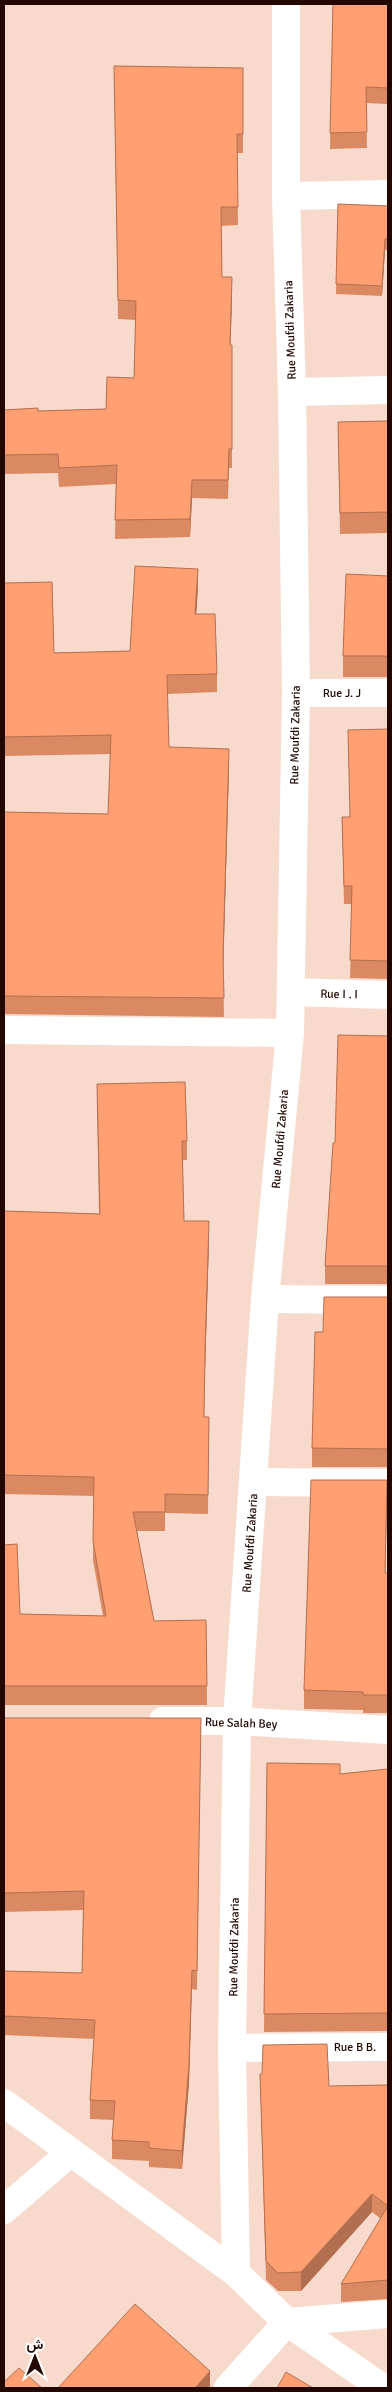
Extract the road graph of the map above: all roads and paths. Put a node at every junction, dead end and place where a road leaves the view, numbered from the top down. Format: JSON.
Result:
{"nodes":[{"id":1,"x":286,"y":4,"type":"edge"},
{"id":2,"x":388,"y":194,"type":"edge"},
{"id":3,"x":286,"y":196,"type":"junction"},
{"id":4,"x":388,"y":390,"type":"edge"},
{"id":5,"x":292,"y":392,"type":"junction"},
{"id":6,"x":296,"y":693,"type":"junction"},
{"id":7,"x":388,"y":693,"type":"edge"},
{"id":8,"x":291,"y":992,"type":"junction"},
{"id":9,"x":388,"y":995,"type":"edge"},
{"id":10,"x":4,"y":1030,"type":"edge"},
{"id":11,"x":290,"y":1032,"type":"junction"},
{"id":12,"x":265,"y":1299,"type":"junction"},
{"id":13,"x":388,"y":1300,"type":"edge"},
{"id":14,"x":254,"y":1482,"type":"junction"},
{"id":15,"x":388,"y":1483,"type":"edge"},
{"id":16,"x":140,"y":1722,"type":"edge"},
{"id":17,"x":237,"y":1722,"type":"junction"},
{"id":18,"x":388,"y":1730,"type":"edge"},
{"id":19,"x":388,"y":2047,"type":"edge"},
{"id":20,"x":232,"y":2048,"type":"junction"},
{"id":21,"x":4,"y":2103,"type":"edge"},
{"id":22,"x":71,"y":2152,"type":"junction"},
{"id":23,"x":4,"y":2210,"type":"edge"},
{"id":24,"x":236,"y":2273,"type":"junction"},
{"id":25,"x":388,"y":2314,"type":"edge"},
{"id":26,"x":287,"y":2322,"type":"junction"},
{"id":27,"x":228,"y":2388,"type":"edge"},
{"id":28,"x":384,"y":2388,"type":"edge"}],
"edges":[{"from":1,"to":3,"type":"street","name":"Rue Moufdi Zakaria"},
{"from":2,"to":3,"type":"street"},
{"from":3,"to":5,"type":"street","name":"Rue Moufdi Zakaria"},
{"from":4,"to":5,"type":"street"},
{"from":5,"to":6,"type":"street","name":"Rue Moufdi Zakaria"},
{"from":6,"to":7,"type":"street","name":"Rue J. J"},
{"from":6,"to":8,"type":"street","name":"Rue Moufdi Zakaria"},
{"from":8,"to":9,"type":"street","name":"Rue I . I"},
{"from":8,"to":11,"type":"street","name":"Rue Moufdi Zakaria"},
{"from":10,"to":11,"type":"street"},
{"from":11,"to":12,"type":"street","name":"Rue Moufdi Zakaria"},
{"from":12,"to":13,"type":"street"},
{"from":12,"to":14,"type":"street","name":"Rue Moufdi Zakaria"},
{"from":14,"to":15,"type":"street"},
{"from":14,"to":17,"type":"street","name":"Rue Moufdi Zakaria"},
{"from":16,"to":17,"type":"street","name":"Rue Salah Bey"},
{"from":17,"to":18,"type":"street","name":"Rue Salah Bey"},
{"from":17,"to":20,"type":"street","name":"Rue Moufdi Zakaria"},
{"from":19,"to":20,"type":"street","name":"Rue B B."},
{"from":20,"to":24,"type":"street","name":"Rue Moufdi Zakaria"},
{"from":21,"to":22,"type":"street"},
{"from":22,"to":23,"type":"street"},
{"from":22,"to":24,"type":"street"},
{"from":24,"to":26,"type":"street"},
{"from":25,"to":26,"type":"street"},
{"from":26,"to":27,"type":"street"},
{"from":26,"to":28,"type":"street"}]}
